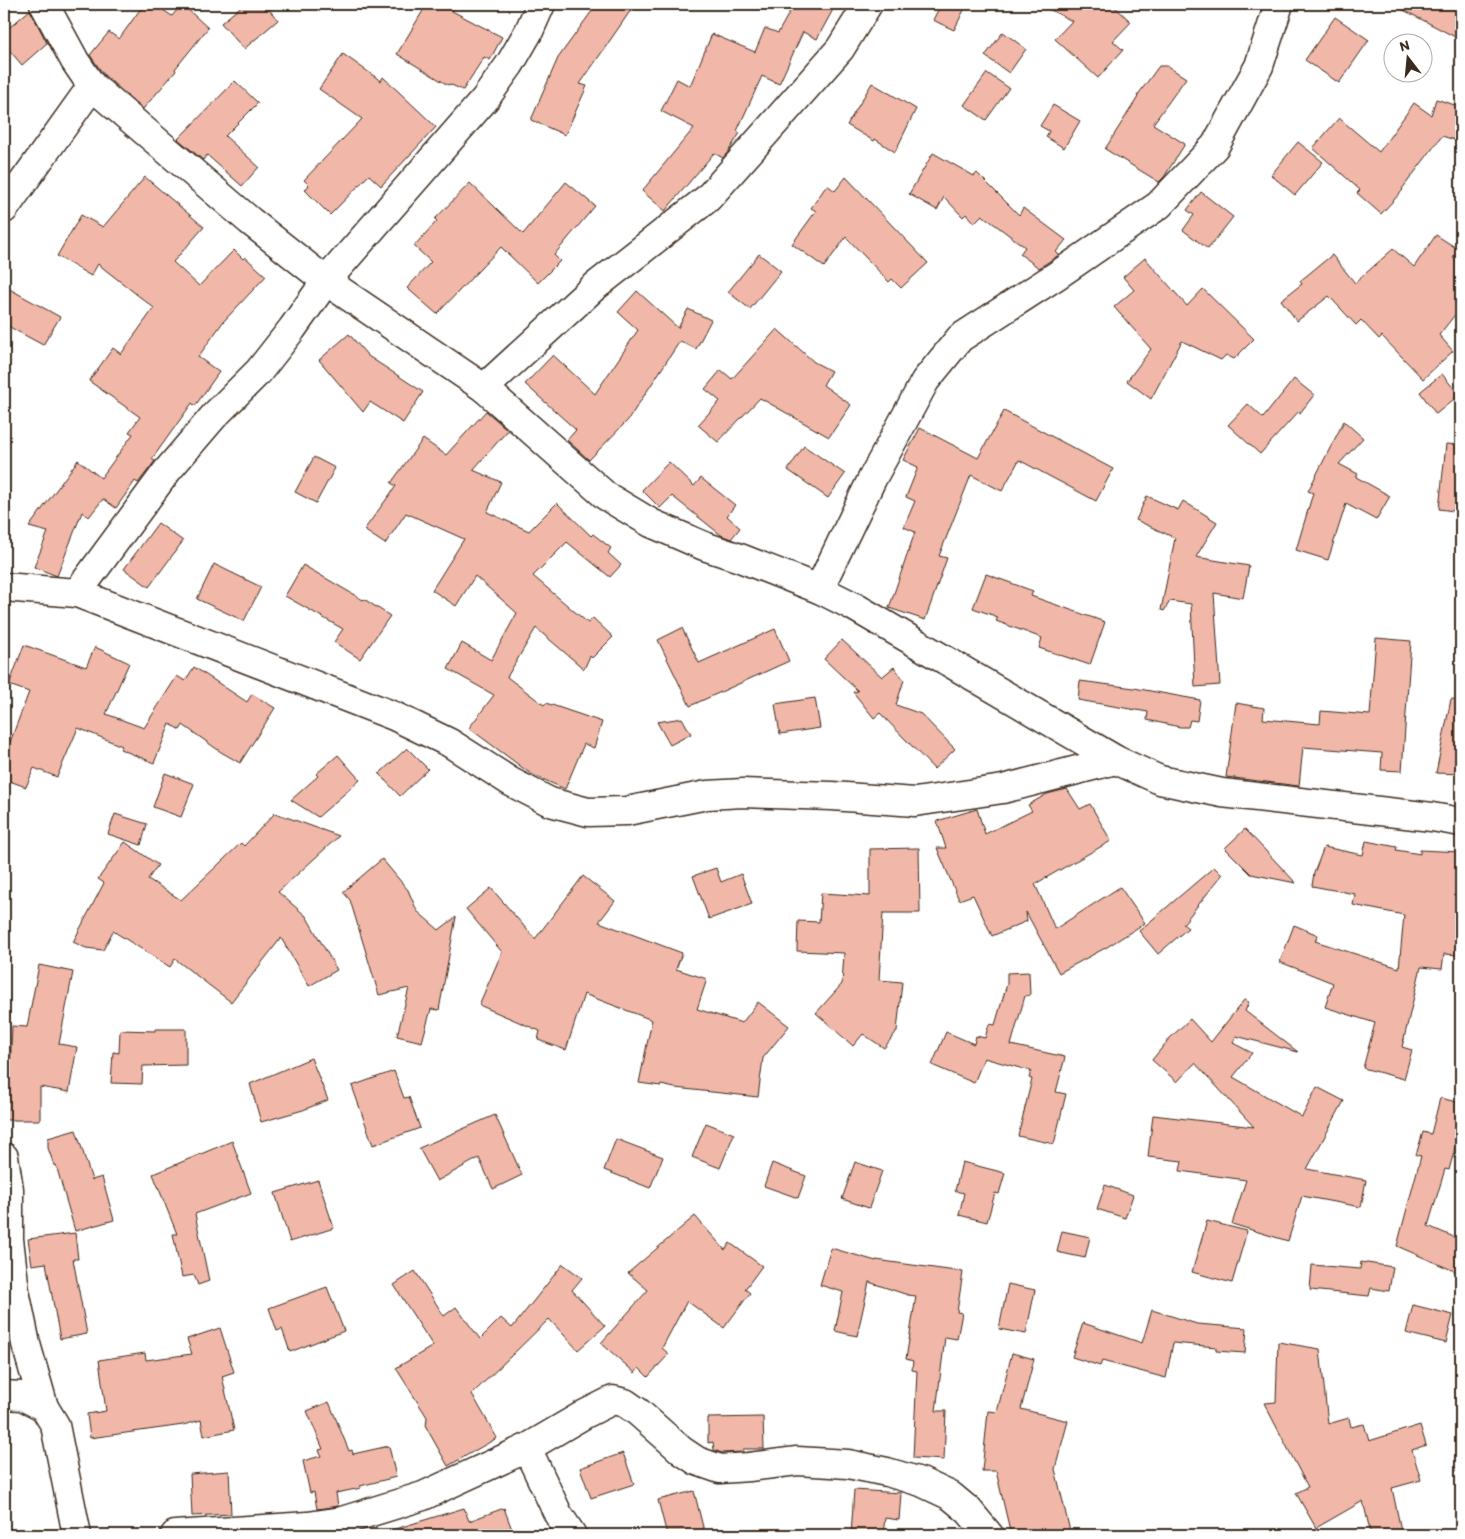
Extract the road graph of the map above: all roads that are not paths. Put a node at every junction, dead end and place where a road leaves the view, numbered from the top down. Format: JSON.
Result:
{"nodes":[{"id":1,"x":44,"y":4,"type":"edge"},
{"id":2,"x":541,"y":4,"type":"edge"},
{"id":3,"x":868,"y":4,"type":"edge"},
{"id":4,"x":1279,"y":4,"type":"edge"},
{"id":5,"x":92,"y":86,"type":"junction"},
{"id":6,"x":4,"y":209,"type":"edge"},
{"id":7,"x":326,"y":281,"type":"junction"},
{"id":8,"x":484,"y":388,"type":"junction"},
{"id":9,"x":4,"y":587,"type":"edge"},
{"id":10,"x":819,"y":589,"type":"junction"},
{"id":11,"x":77,"y":593,"type":"junction"},
{"id":12,"x":1116,"y":760,"type":"junction"},
{"id":13,"x":1461,"y":822,"type":"edge"},
{"id":14,"x":4,"y":1157,"type":"edge"},
{"id":15,"x":4,"y":1394,"type":"edge"},
{"id":16,"x":44,"y":1407,"type":"junction"},
{"id":17,"x":527,"y":1448,"type":"junction"},
{"id":18,"x":77,"y":1535,"type":"edge"},
{"id":19,"x":175,"y":1535,"type":"edge"},
{"id":20,"x":572,"y":1535,"type":"edge"},
{"id":21,"x":989,"y":1535,"type":"edge"}],
"edges":[{"from":1,"to":5,"type":"street"},
{"from":2,"to":7,"type":"street"},
{"from":3,"to":8,"type":"street"},
{"from":4,"to":10,"type":"street"},
{"from":5,"to":6,"type":"street"},
{"from":5,"to":7,"type":"street"},
{"from":7,"to":8,"type":"street"},
{"from":7,"to":11,"type":"street"},
{"from":8,"to":10,"type":"street"},
{"from":9,"to":11,"type":"street"},
{"from":10,"to":12,"type":"street"},
{"from":11,"to":12,"type":"street"},
{"from":12,"to":13,"type":"street"},
{"from":14,"to":16,"type":"street"},
{"from":15,"to":16,"type":"street"},
{"from":16,"to":18,"type":"street"},
{"from":17,"to":19,"type":"street"},
{"from":17,"to":20,"type":"street"},
{"from":17,"to":21,"type":"street"}]}
